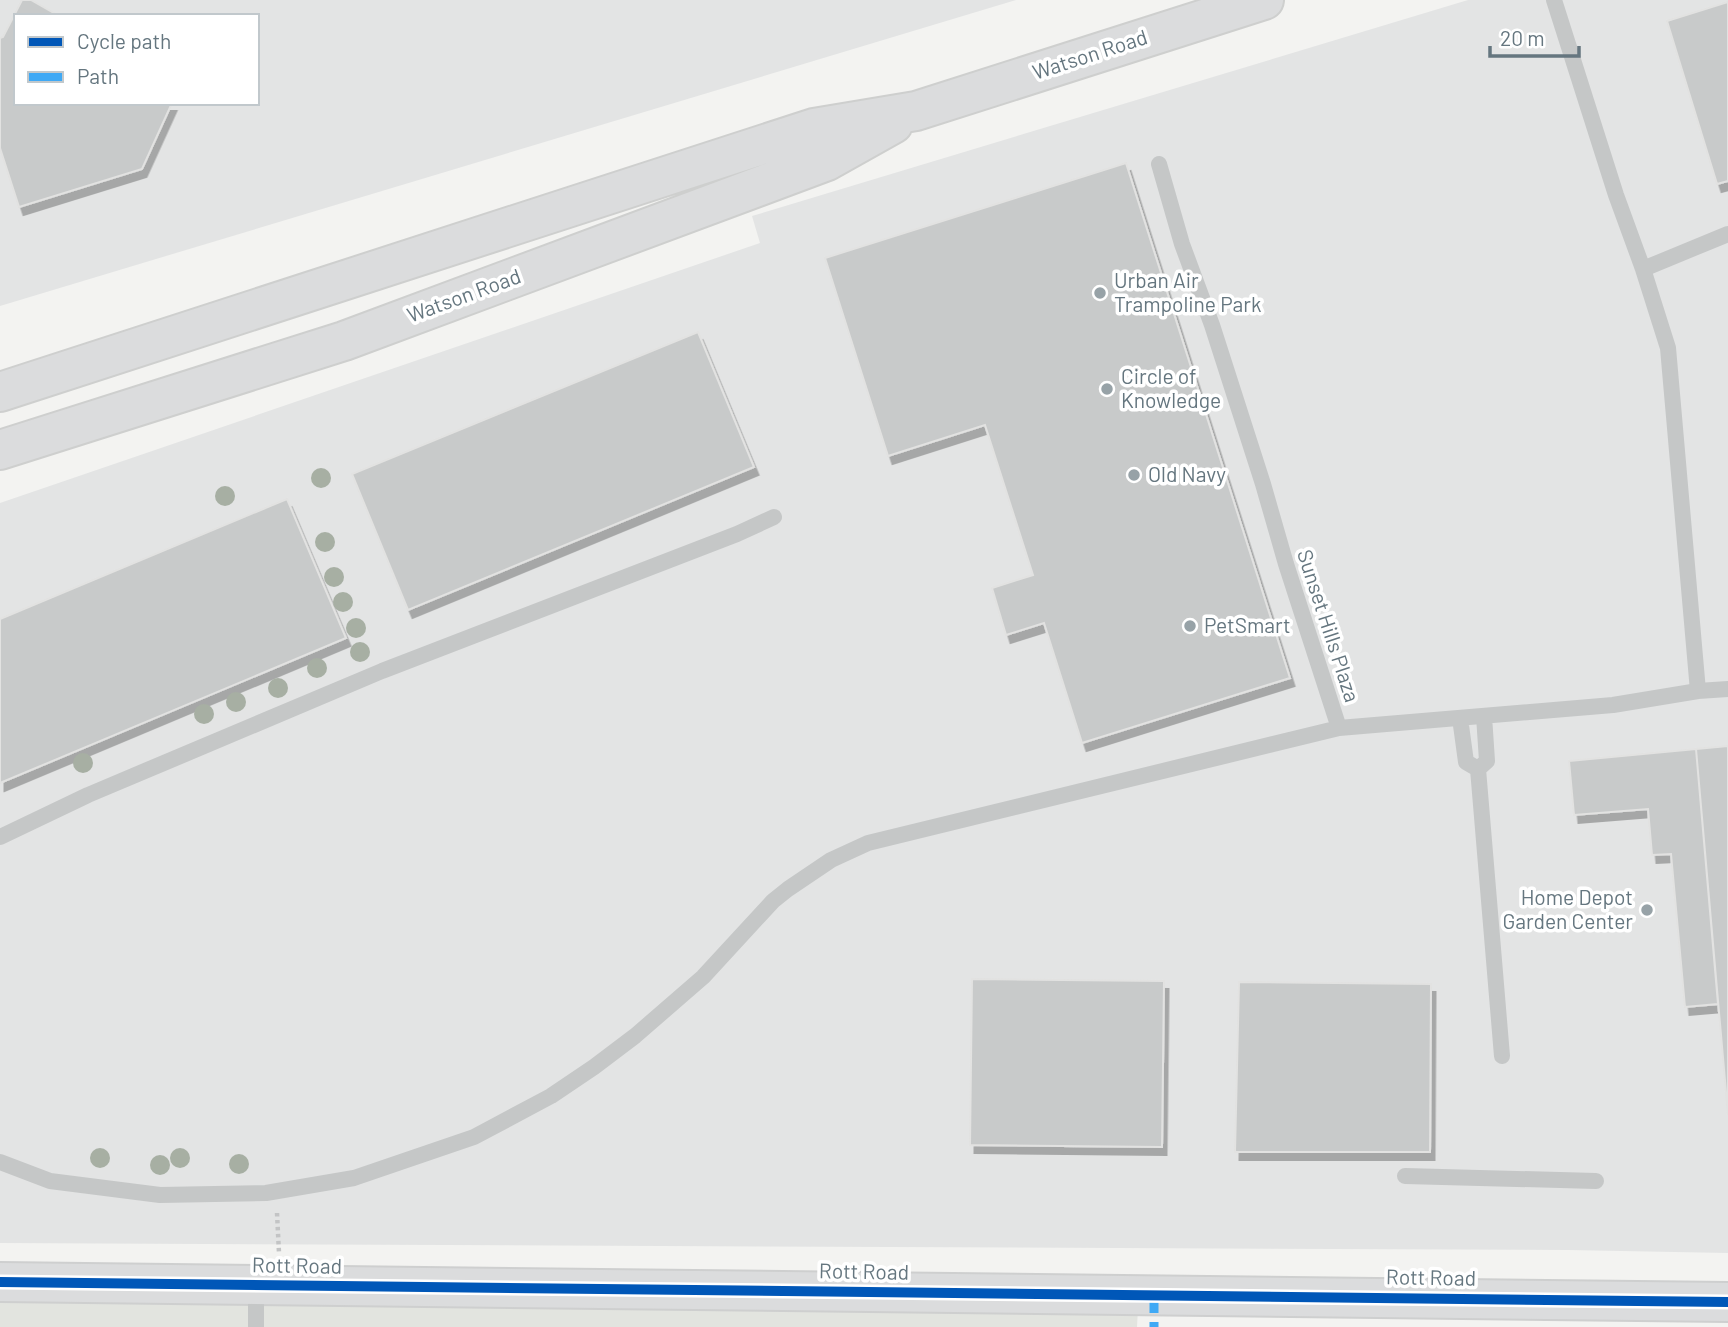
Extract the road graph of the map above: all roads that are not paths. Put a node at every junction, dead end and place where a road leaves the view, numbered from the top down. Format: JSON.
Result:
{"nodes":[{"id":1,"x":1264,"y":0,"type":"edge"},
{"id":2,"x":1554,"y":0,"type":"edge"},
{"id":3,"x":1201,"y":10,"type":"edge"},
{"id":4,"x":916,"y":111,"type":"junction"},
{"id":5,"x":1159,"y":164,"type":"dead end"},
{"id":6,"x":1728,"y":234,"type":"edge"},
{"id":7,"x":1643,"y":269,"type":"junction"},
{"id":8,"x":0,"y":392,"type":"edge"},
{"id":9,"x":0,"y":450,"type":"edge"},
{"id":10,"x":775,"y":517,"type":"dead end"},
{"id":11,"x":1728,"y":689,"type":"edge"},
{"id":12,"x":1698,"y":691,"type":"junction"},
{"id":13,"x":1484,"y":716,"type":"junction"},
{"id":14,"x":1460,"y":718,"type":"junction"},
{"id":15,"x":1339,"y":728,"type":"junction"},
{"id":16,"x":1478,"y":769,"type":"junction"},
{"id":17,"x":0,"y":837,"type":"edge"},
{"id":18,"x":1502,"y":1056,"type":"dead end"},
{"id":19,"x":0,"y":1162,"type":"edge"},
{"id":20,"x":1405,"y":1176,"type":"dead end"},
{"id":21,"x":1596,"y":1181,"type":"dead end"},
{"id":22,"x":0,"y":1282,"type":"edge"},
{"id":23,"x":256,"y":1284,"type":"junction"},
{"id":24,"x":1728,"y":1301,"type":"edge"},
{"id":25,"x":256,"y":1327,"type":"edge"}],
"edges":[{"from":1,"to":3,"type":"main road","name":"Watson Road"},
{"from":2,"to":7,"type":"lane"},
{"from":3,"to":4,"type":"main road","name":"Watson Road"},
{"from":4,"to":8,"type":"main road","name":"Watson Road"},
{"from":4,"to":9,"type":"main road","name":"Watson Road"},
{"from":5,"to":15,"type":"lane","name":"Sunset Hills Plaza"},
{"from":6,"to":7,"type":"lane"},
{"from":7,"to":12,"type":"lane"},
{"from":10,"to":17,"type":"lane"},
{"from":11,"to":12,"type":"lane","name":"Sunset Hills Plaza"},
{"from":12,"to":13,"type":"lane","name":"Sunset Hills Plaza"},
{"from":13,"to":14,"type":"lane","name":"Sunset Hills Plaza"},
{"from":13,"to":16,"type":"lane"},
{"from":14,"to":15,"type":"lane","name":"Sunset Hills Plaza"},
{"from":14,"to":16,"type":"lane"},
{"from":15,"to":19,"type":"lane"},
{"from":16,"to":18,"type":"lane"},
{"from":20,"to":21,"type":"lane"},
{"from":22,"to":23,"type":"main road","name":"Rott Road"},
{"from":23,"to":24,"type":"main road","name":"Rott Road"},
{"from":23,"to":25,"type":"lane"}]}
